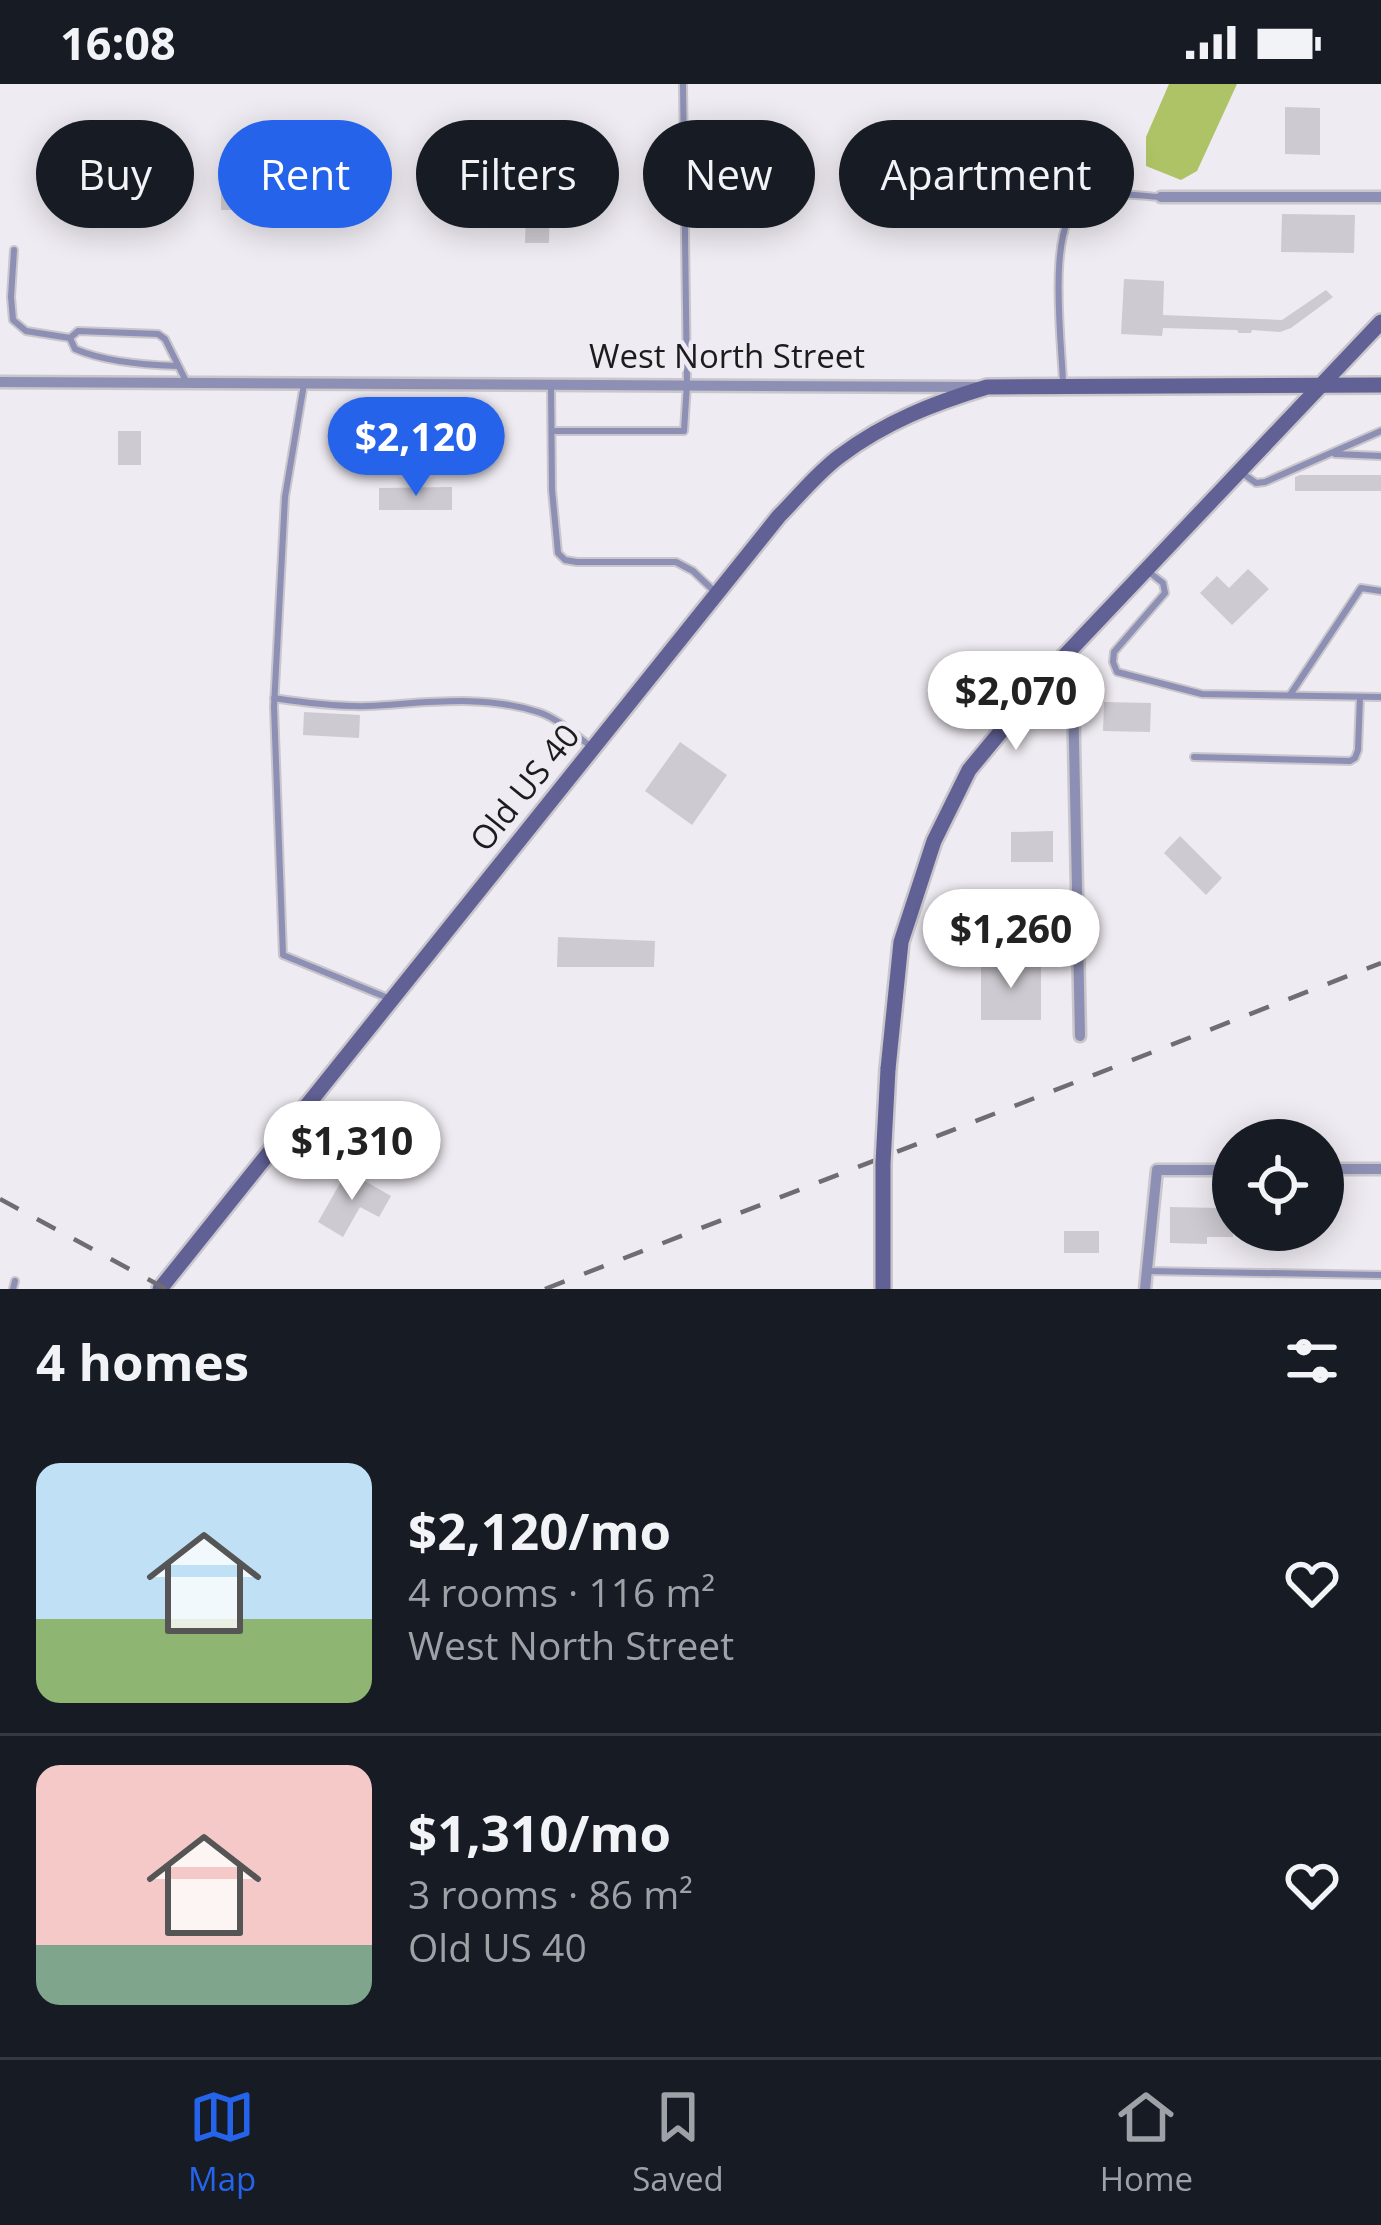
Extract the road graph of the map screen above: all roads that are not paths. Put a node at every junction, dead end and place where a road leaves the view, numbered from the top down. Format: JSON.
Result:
{"nodes":[{"id":1,"x":683,"y":84,"type":"edge"},
{"id":2,"x":1161,"y":197,"type":"joint"},
{"id":3,"x":1381,"y":197,"type":"edge"},
{"id":4,"x":14,"y":250,"type":"dead end"},
{"id":5,"x":1381,"y":322,"type":"edge"},
{"id":6,"x":70,"y":338,"type":"junction"},
{"id":7,"x":177,"y":366,"type":"junction"},
{"id":8,"x":0,"y":382,"type":"edge"},
{"id":9,"x":188,"y":384,"type":"junction"},
{"id":10,"x":304,"y":384,"type":"junction"},
{"id":11,"x":551,"y":384,"type":"junction"},
{"id":12,"x":687,"y":384,"type":"junction"},
{"id":13,"x":1322,"y":385,"type":"junction"},
{"id":14,"x":1381,"y":385,"type":"edge"},
{"id":15,"x":987,"y":387,"type":"junction"},
{"id":16,"x":1063,"y":387,"type":"junction"},
{"id":17,"x":551,"y":431,"type":"junction"},
{"id":18,"x":1381,"y":431,"type":"edge"},
{"id":19,"x":1331,"y":454,"type":"junction"},
{"id":20,"x":1381,"y":456,"type":"edge"},
{"id":21,"x":1240,"y":471,"type":"junction"},
{"id":22,"x":1146,"y":569,"type":"junction"},
{"id":23,"x":1381,"y":591,"type":"edge"},
{"id":24,"x":717,"y":593,"type":"junction"},
{"id":25,"x":1055,"y":666,"type":"junction"},
{"id":26,"x":1290,"y":695,"type":"junction"},
{"id":27,"x":1360,"y":697,"type":"junction"},
{"id":28,"x":1381,"y":697,"type":"edge"},
{"id":29,"x":274,"y":698,"type":"junction"},
{"id":30,"x":593,"y":748,"type":"junction"},
{"id":31,"x":1194,"y":757,"type":"dead end"},
{"id":32,"x":392,"y":1000,"type":"junction"},
{"id":33,"x":1080,"y":1036,"type":"dead end"},
{"id":34,"x":1344,"y":1169,"type":"edge"},
{"id":35,"x":1381,"y":1169,"type":"edge"},
{"id":36,"x":1212,"y":1170,"type":"edge"},
{"id":37,"x":1147,"y":1271,"type":"junction"},
{"id":38,"x":1381,"y":1275,"type":"edge"},
{"id":39,"x":160,"y":1289,"type":"edge"},
{"id":40,"x":883,"y":1289,"type":"edge"},
{"id":41,"x":1145,"y":1289,"type":"edge"}],
"edges":[{"from":1,"to":12,"type":"lane"},
{"from":2,"to":3,"type":"street"},
{"from":2,"to":16,"type":"lane"},
{"from":4,"to":6,"type":"lane"},
{"from":5,"to":13,"type":"street"},
{"from":6,"to":7,"type":"lane"},
{"from":6,"to":7,"type":"lane"},
{"from":7,"to":9,"type":"lane"},
{"from":8,"to":9,"type":"street","name":"West North Street"},
{"from":9,"to":10,"type":"street","name":"West North Street"},
{"from":10,"to":11,"type":"street","name":"West North Street"},
{"from":10,"to":29,"type":"lane"},
{"from":11,"to":12,"type":"street","name":"West North Street"},
{"from":11,"to":17,"type":"lane"},
{"from":12,"to":15,"type":"street","name":"West North Street"},
{"from":12,"to":17,"type":"lane"},
{"from":13,"to":14,"type":"street","name":"West North Street"},
{"from":13,"to":16,"type":"street","name":"West North Street"},
{"from":13,"to":21,"type":"street"},
{"from":15,"to":16,"type":"street","name":"West North Street"},
{"from":15,"to":24,"type":"street","name":"Old US 40"},
{"from":17,"to":24,"type":"lane"},
{"from":18,"to":19,"type":"lane"},
{"from":19,"to":20,"type":"lane"},
{"from":19,"to":21,"type":"lane"},
{"from":21,"to":22,"type":"street"},
{"from":22,"to":25,"type":"street"},
{"from":22,"to":26,"type":"lane"},
{"from":23,"to":26,"type":"lane"},
{"from":24,"to":30,"type":"street","name":"Old US 40"},
{"from":25,"to":33,"type":"street"},
{"from":25,"to":40,"type":"street","bridge":true},
{"from":26,"to":27,"type":"lane"},
{"from":27,"to":28,"type":"lane"},
{"from":27,"to":31,"type":"lane"},
{"from":29,"to":30,"type":"lane"},
{"from":29,"to":32,"type":"lane"},
{"from":30,"to":32,"type":"street","name":"Old US 40"},
{"from":32,"to":39,"type":"street","name":"Old US 40"},
{"from":34,"to":35,"type":"street"},
{"from":36,"to":37,"type":"street"},
{"from":37,"to":38,"type":"lane"},
{"from":37,"to":41,"type":"street"}]}
